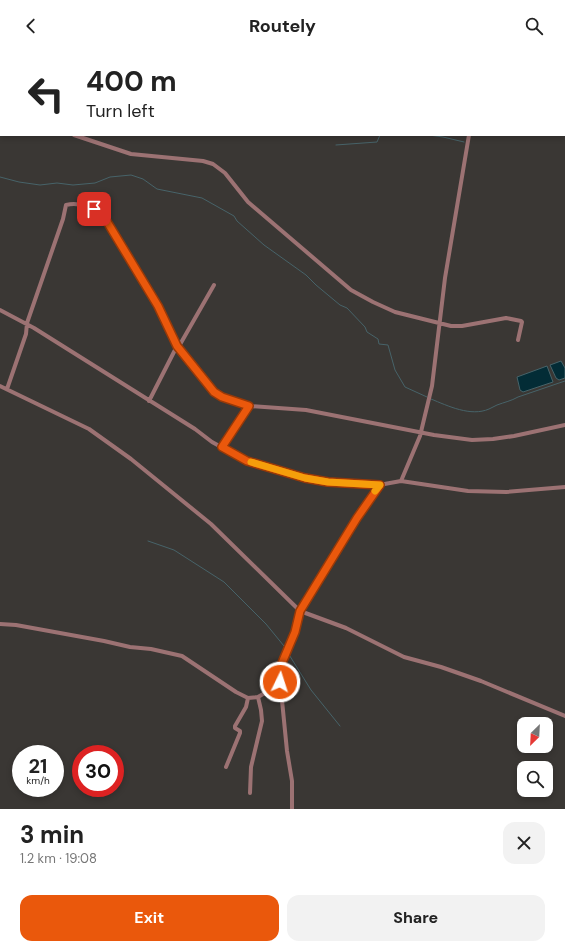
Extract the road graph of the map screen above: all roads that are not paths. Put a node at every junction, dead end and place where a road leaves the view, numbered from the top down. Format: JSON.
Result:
{"nodes":[{"id":1,"x":77,"y":136,"type":"edge"},
{"id":2,"x":469,"y":136,"type":"edge"},
{"id":3,"x":214,"y":285,"type":"dead end"},
{"id":4,"x":0,"y":310,"type":"edge"},
{"id":5,"x":27,"y":323,"type":"junction"},
{"id":6,"x":439,"y":324,"type":"junction"},
{"id":7,"x":518,"y":340,"type":"dead end"},
{"id":8,"x":178,"y":347,"type":"junction"},
{"id":9,"x":0,"y":386,"type":"edge"},
{"id":10,"x":7,"y":389,"type":"junction"},
{"id":11,"x":149,"y":401,"type":"junction"},
{"id":12,"x":249,"y":406,"type":"junction"},
{"id":13,"x":565,"y":425,"type":"edge"},
{"id":14,"x":421,"y":432,"type":"junction"},
{"id":15,"x":222,"y":447,"type":"junction"},
{"id":16,"x":401,"y":481,"type":"junction"},
{"id":17,"x":380,"y":485,"type":"junction"},
{"id":18,"x":565,"y":487,"type":"edge"},
{"id":19,"x":300,"y":611,"type":"junction"},
{"id":20,"x":0,"y":624,"type":"edge"},
{"id":21,"x":280,"y":682,"type":"junction"},
{"id":22,"x":258,"y":696,"type":"junction"},
{"id":23,"x":248,"y":698,"type":"junction"},
{"id":24,"x":565,"y":716,"type":"edge"},
{"id":25,"x":226,"y":767,"type":"dead end"},
{"id":26,"x":250,"y":793,"type":"dead end"},
{"id":27,"x":292,"y":809,"type":"edge"}],
"edges":[{"from":1,"to":6,"type":"street"},
{"from":2,"to":6,"type":"street"},
{"from":3,"to":8,"type":"street"},
{"from":4,"to":5,"type":"street"},
{"from":5,"to":8,"type":"street"},
{"from":5,"to":10,"type":"street"},
{"from":5,"to":11,"type":"street"},
{"from":6,"to":7,"type":"street"},
{"from":6,"to":14,"type":"street"},
{"from":8,"to":11,"type":"street"},
{"from":8,"to":12,"type":"street"},
{"from":9,"to":10,"type":"street"},
{"from":10,"to":19,"type":"street"},
{"from":11,"to":15,"type":"street"},
{"from":12,"to":14,"type":"street"},
{"from":12,"to":15,"type":"street"},
{"from":13,"to":14,"type":"street"},
{"from":14,"to":16,"type":"street"},
{"from":15,"to":17,"type":"street"},
{"from":16,"to":17,"type":"street"},
{"from":16,"to":18,"type":"street"},
{"from":17,"to":19,"type":"street"},
{"from":19,"to":21,"type":"street"},
{"from":19,"to":24,"type":"street"},
{"from":20,"to":23,"type":"street"},
{"from":21,"to":22,"type":"street"},
{"from":21,"to":27,"type":"street"},
{"from":22,"to":23,"type":"street"},
{"from":22,"to":26,"type":"street"},
{"from":23,"to":25,"type":"street"}]}
